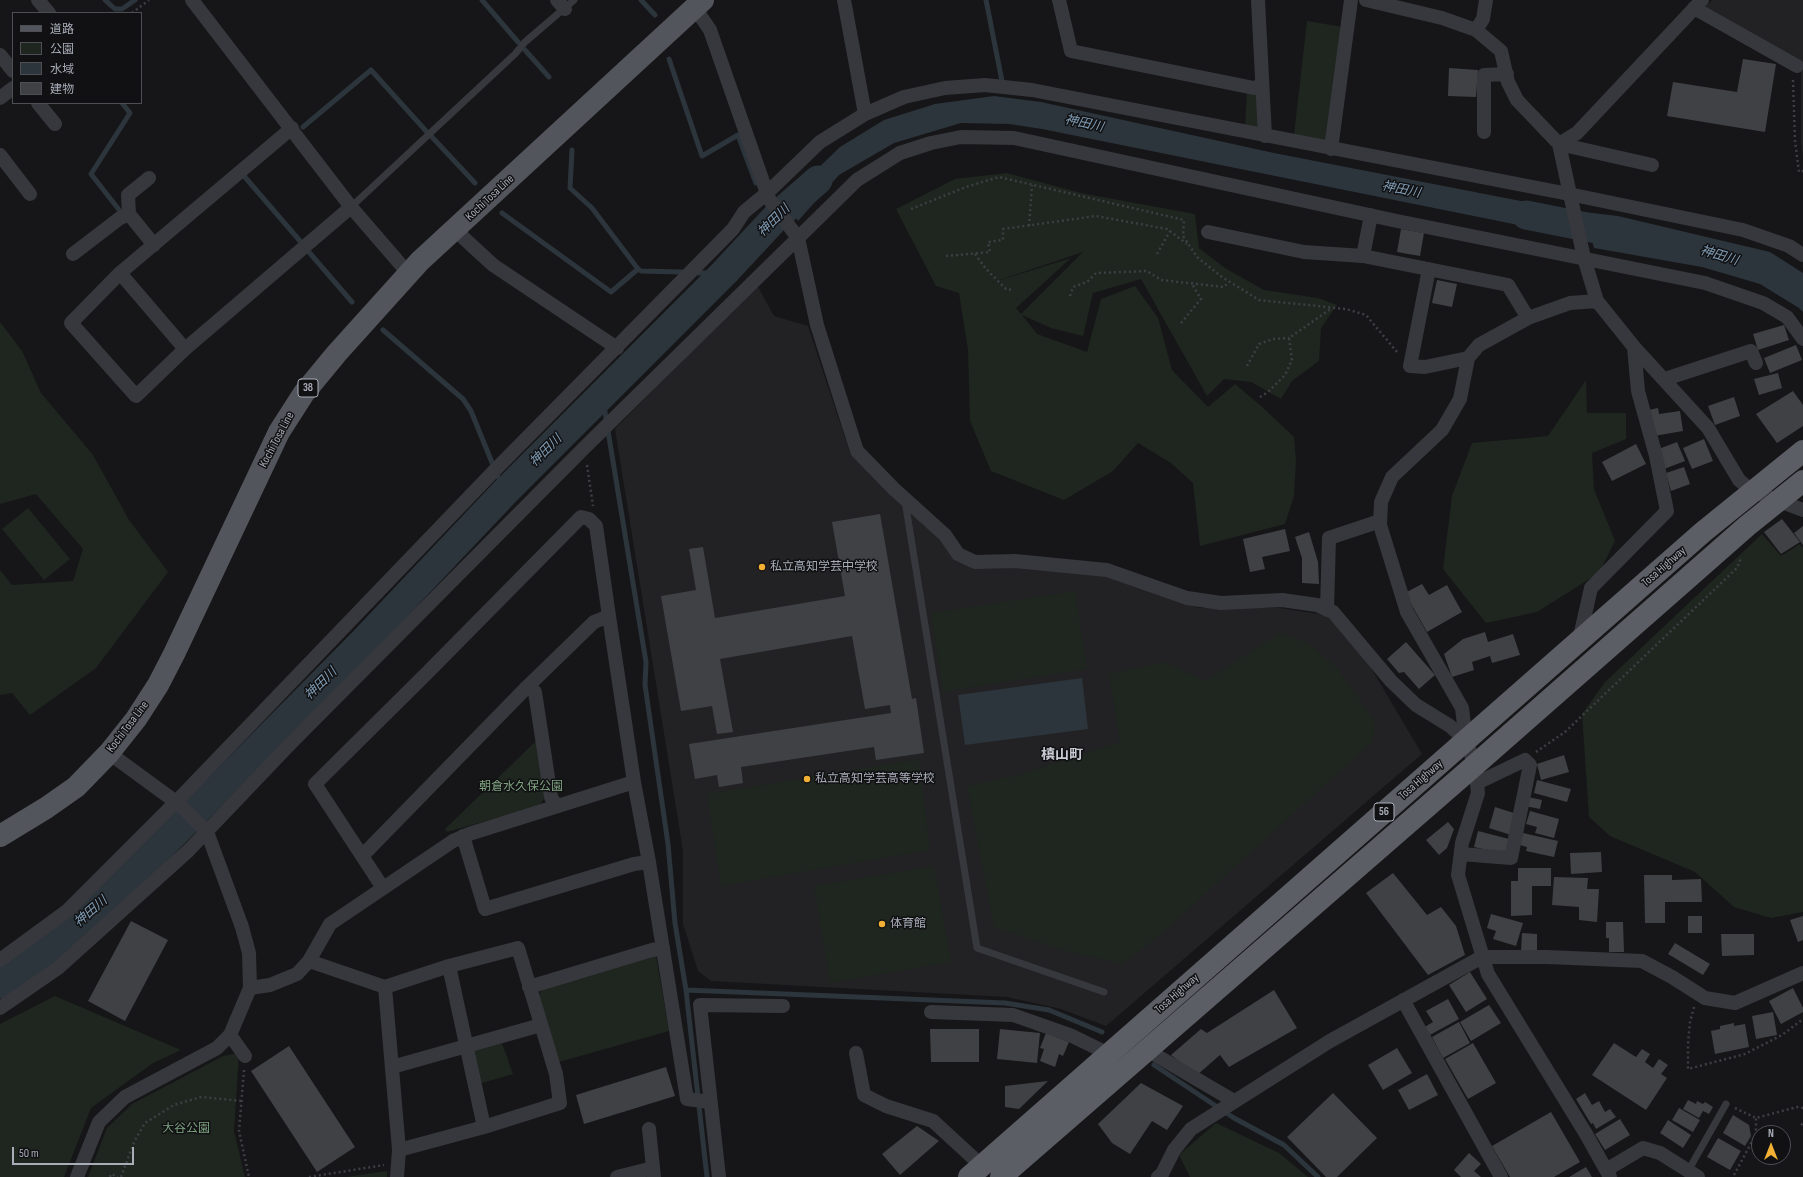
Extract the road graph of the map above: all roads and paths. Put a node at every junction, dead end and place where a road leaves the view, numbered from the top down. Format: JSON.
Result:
{"nodes":[{"id":1,"x":38,"y":0,"type":"edge"},
{"id":2,"x":149,"y":0,"type":"edge"},
{"id":3,"x":192,"y":0,"type":"edge"},
{"id":4,"x":844,"y":0,"type":"edge"},
{"id":5,"x":1059,"y":0,"type":"edge"},
{"id":6,"x":1258,"y":0,"type":"edge"},
{"id":7,"x":1351,"y":0,"type":"edge"},
{"id":8,"x":1366,"y":0,"type":"edge"},
{"id":9,"x":1486,"y":0,"type":"edge"},
{"id":10,"x":565,"y":3,"type":"edge"},
{"id":11,"x":699,"y":4,"type":"edge"},
{"id":12,"x":1698,"y":4,"type":"edge"},
{"id":13,"x":48,"y":12,"type":"edge"},
{"id":14,"x":133,"y":12,"type":"edge"},
{"id":15,"x":1476,"y":30,"type":"junction"},
{"id":16,"x":0,"y":55,"type":"edge"},
{"id":17,"x":1797,"y":66,"type":"joint"},
{"id":18,"x":12,"y":70,"type":"edge"},
{"id":19,"x":1507,"y":74,"type":"junction"},
{"id":20,"x":1262,"y":85,"type":"junction"},
{"id":21,"x":12,"y":89,"type":"edge"},
{"id":22,"x":0,"y":98,"type":"edge"},
{"id":23,"x":39,"y":104,"type":"edge"},
{"id":24,"x":865,"y":114,"type":"junction"},
{"id":25,"x":55,"y":124,"type":"dead end"},
{"id":26,"x":292,"y":128,"type":"junction"},
{"id":27,"x":1484,"y":132,"type":"dead end"},
{"id":28,"x":1265,"y":136,"type":"junction"},
{"id":29,"x":1559,"y":144,"type":"junction"},
{"id":30,"x":1332,"y":149,"type":"junction"},
{"id":31,"x":0,"y":155,"type":"edge"},
{"id":32,"x":1652,"y":165,"type":"dead end"},
{"id":33,"x":1803,"y":171,"type":"edge"},
{"id":34,"x":149,"y":178,"type":"dead end"},
{"id":35,"x":1032,"y":185,"type":"junction"},
{"id":36,"x":30,"y":194,"type":"dead end"},
{"id":37,"x":768,"y":196,"type":"junction"},
{"id":38,"x":1570,"y":199,"type":"junction"},
{"id":39,"x":351,"y":207,"type":"junction"},
{"id":40,"x":910,"y":209,"type":"dead end"},
{"id":41,"x":129,"y":214,"type":"junction"},
{"id":42,"x":1370,"y":215,"type":"junction"},
{"id":43,"x":1028,"y":226,"type":"junction"},
{"id":44,"x":455,"y":230,"type":"junction"},
{"id":45,"x":1170,"y":231,"type":"junction"},
{"id":46,"x":1208,"y":232,"type":"dead end"},
{"id":47,"x":796,"y":236,"type":"junction"},
{"id":48,"x":154,"y":245,"type":"junction"},
{"id":49,"x":1189,"y":245,"type":"junction"},
{"id":50,"x":975,"y":253,"type":"junction"},
{"id":51,"x":73,"y":254,"type":"dead end"},
{"id":52,"x":1156,"y":254,"type":"dead end"},
{"id":53,"x":1583,"y":255,"type":"junction"},
{"id":54,"x":1803,"y":255,"type":"edge"},
{"id":55,"x":946,"y":256,"type":"dead end"},
{"id":56,"x":1364,"y":256,"type":"junction"},
{"id":57,"x":1429,"y":269,"type":"junction"},
{"id":58,"x":120,"y":273,"type":"junction"},
{"id":59,"x":408,"y":273,"type":"junction"},
{"id":60,"x":1229,"y":282,"type":"junction"},
{"id":61,"x":1192,"y":284,"type":"junction"},
{"id":62,"x":1014,"y":290,"type":"dead end"},
{"id":63,"x":1070,"y":296,"type":"dead end"},
{"id":64,"x":1596,"y":301,"type":"junction"},
{"id":65,"x":1333,"y":308,"type":"junction"},
{"id":66,"x":1528,"y":318,"type":"junction"},
{"id":67,"x":1181,"y":323,"type":"dead end"},
{"id":68,"x":1289,"y":338,"type":"junction"},
{"id":69,"x":1803,"y":339,"type":"edge"},
{"id":70,"x":1634,"y":347,"type":"junction"},
{"id":71,"x":617,"y":348,"type":"junction"},
{"id":72,"x":185,"y":349,"type":"junction"},
{"id":73,"x":1468,"y":358,"type":"junction"},
{"id":74,"x":1756,"y":363,"type":"dead end"},
{"id":75,"x":1247,"y":366,"type":"dead end"},
{"id":76,"x":1410,"y":366,"type":"junction"},
{"id":77,"x":1665,"y":378,"type":"junction"},
{"id":78,"x":1260,"y":397,"type":"dead end"},
{"id":79,"x":585,"y":447,"type":"junction"},
{"id":80,"x":1803,"y":451,"type":"edge"},
{"id":81,"x":1803,"y":480,"type":"edge"},
{"id":82,"x":1752,"y":491,"type":"junction"},
{"id":83,"x":905,"y":499,"type":"junction"},
{"id":84,"x":1778,"y":502,"type":"junction"},
{"id":85,"x":1803,"y":510,"type":"edge"},
{"id":86,"x":1380,"y":521,"type":"junction"},
{"id":87,"x":596,"y":526,"type":"junction"},
{"id":88,"x":1743,"y":554,"type":"dead end"},
{"id":89,"x":1327,"y":610,"type":"junction"},
{"id":90,"x":609,"y":616,"type":"junction"},
{"id":91,"x":1579,"y":641,"type":"junction"},
{"id":92,"x":527,"y":687,"type":"junction"},
{"id":93,"x":1466,"y":741,"type":"junction"},
{"id":94,"x":109,"y":753,"type":"junction"},
{"id":95,"x":1525,"y":760,"type":"junction"},
{"id":96,"x":1476,"y":774,"type":"junction"},
{"id":97,"x":634,"y":782,"type":"junction"},
{"id":98,"x":178,"y":804,"type":"junction"},
{"id":99,"x":556,"y":806,"type":"junction"},
{"id":100,"x":205,"y":830,"type":"junction"},
{"id":101,"x":0,"y":836,"type":"edge"},
{"id":102,"x":463,"y":836,"type":"junction"},
{"id":103,"x":1461,"y":854,"type":"junction"},
{"id":104,"x":363,"y":855,"type":"junction"},
{"id":105,"x":649,"y":862,"type":"junction"},
{"id":106,"x":383,"y":888,"type":"junction"},
{"id":107,"x":663,"y":948,"type":"junction"},
{"id":108,"x":1482,"y":956,"type":"junction"},
{"id":109,"x":0,"y":960,"type":"edge"},
{"id":110,"x":309,"y":961,"type":"junction"},
{"id":111,"x":449,"y":966,"type":"junction"},
{"id":112,"x":1802,"y":975,"type":"edge"},
{"id":113,"x":385,"y":987,"type":"junction"},
{"id":114,"x":529,"y":987,"type":"junction"},
{"id":115,"x":250,"y":988,"type":"junction"},
{"id":116,"x":1104,"y":992,"type":"dead end"},
{"id":117,"x":1699,"y":994,"type":"junction"},
{"id":118,"x":1403,"y":1000,"type":"junction"},
{"id":119,"x":783,"y":1006,"type":"dead end"},
{"id":120,"x":0,"y":1008,"type":"edge"},
{"id":121,"x":930,"y":1012,"type":"dead end"},
{"id":122,"x":1803,"y":1019,"type":"edge"},
{"id":123,"x":541,"y":1025,"type":"junction"},
{"id":124,"x":230,"y":1035,"type":"junction"},
{"id":125,"x":467,"y":1046,"type":"junction"},
{"id":126,"x":1147,"y":1050,"type":"junction"},
{"id":127,"x":856,"y":1053,"type":"dead end"},
{"id":128,"x":1109,"y":1054,"type":"junction"},
{"id":129,"x":245,"y":1056,"type":"joint"},
{"id":130,"x":392,"y":1067,"type":"junction"},
{"id":131,"x":242,"y":1101,"type":"junction"},
{"id":132,"x":702,"y":1102,"type":"junction"},
{"id":133,"x":1233,"y":1102,"type":"junction"},
{"id":134,"x":1726,"y":1104,"type":"joint"},
{"id":135,"x":1803,"y":1108,"type":"edge"},
{"id":136,"x":1756,"y":1118,"type":"junction"},
{"id":137,"x":484,"y":1127,"type":"junction"},
{"id":138,"x":649,"y":1129,"type":"dead end"},
{"id":139,"x":398,"y":1163,"type":"edge"},
{"id":140,"x":975,"y":1172,"type":"edge"},
{"id":141,"x":654,"y":1173,"type":"edge"},
{"id":142,"x":1608,"y":1173,"type":"edge"},
{"id":143,"x":1692,"y":1174,"type":"edge"},
{"id":144,"x":1734,"y":1175,"type":"dead end"},
{"id":145,"x":1161,"y":1176,"type":"edge"},
{"id":146,"x":77,"y":1177,"type":"edge"},
{"id":147,"x":110,"y":1177,"type":"edge"},
{"id":148,"x":119,"y":1177,"type":"edge"},
{"id":149,"x":249,"y":1177,"type":"edge"},
{"id":150,"x":309,"y":1177,"type":"edge"},
{"id":151,"x":617,"y":1177,"type":"edge"},
{"id":152,"x":719,"y":1177,"type":"edge"},
{"id":153,"x":1001,"y":1177,"type":"edge"},
{"id":154,"x":1501,"y":1177,"type":"edge"}],
"edges":[{"from":1,"to":13,"type":"street"},
{"from":2,"to":14,"type":"path"},
{"from":3,"to":26,"type":"street"},
{"from":4,"to":24,"type":"street"},
{"from":5,"to":20,"type":"street"},
{"from":6,"to":20,"type":"street"},
{"from":7,"to":30,"type":"street"},
{"from":8,"to":15,"type":"street"},
{"from":9,"to":15,"type":"street"},
{"from":10,"to":39,"type":"lane"},
{"from":11,"to":37,"type":"street"},
{"from":11,"to":44,"type":"main road","name":"Kochi Tosa Line","number":"38"},
{"from":12,"to":17,"type":"street"},
{"from":12,"to":29,"type":"street"},
{"from":15,"to":19,"type":"street"},
{"from":16,"to":18,"type":"street"},
{"from":17,"to":33,"type":"path"},
{"from":19,"to":27,"type":"street"},
{"from":19,"to":29,"type":"street"},
{"from":20,"to":28,"type":"street"},
{"from":21,"to":22,"type":"street"},
{"from":23,"to":25,"type":"street"},
{"from":24,"to":28,"type":"street"},
{"from":24,"to":37,"type":"street"},
{"from":26,"to":39,"type":"street"},
{"from":26,"to":48,"type":"street"},
{"from":28,"to":30,"type":"street"},
{"from":29,"to":32,"type":"street"},
{"from":29,"to":38,"type":"street"},
{"from":30,"to":38,"type":"street"},
{"from":31,"to":36,"type":"street"},
{"from":34,"to":41,"type":"street"},
{"from":35,"to":40,"type":"path"},
{"from":35,"to":43,"type":"path"},
{"from":35,"to":49,"type":"path"},
{"from":37,"to":47,"type":"street"},
{"from":37,"to":71,"type":"street"},
{"from":38,"to":53,"type":"street"},
{"from":38,"to":54,"type":"street"},
{"from":39,"to":59,"type":"street"},
{"from":39,"to":72,"type":"street"},
{"from":41,"to":48,"type":"street"},
{"from":41,"to":51,"type":"street"},
{"from":42,"to":47,"type":"street"},
{"from":42,"to":53,"type":"street"},
{"from":42,"to":56,"type":"street"},
{"from":43,"to":45,"type":"path"},
{"from":43,"to":50,"type":"path"},
{"from":44,"to":59,"type":"main road","name":"Kochi Tosa Line","number":"38"},
{"from":44,"to":71,"type":"street"},
{"from":45,"to":49,"type":"path"},
{"from":45,"to":52,"type":"path"},
{"from":46,"to":56,"type":"street"},
{"from":47,"to":79,"type":"street"},
{"from":47,"to":83,"type":"street"},
{"from":48,"to":58,"type":"street"},
{"from":49,"to":60,"type":"path"},
{"from":50,"to":55,"type":"path"},
{"from":50,"to":62,"type":"path"},
{"from":53,"to":64,"type":"street"},
{"from":53,"to":69,"type":"street"},
{"from":56,"to":57,"type":"street"},
{"from":57,"to":66,"type":"street"},
{"from":57,"to":76,"type":"street"},
{"from":58,"to":72,"type":"street"},
{"from":58,"to":72,"type":"street"},
{"from":59,"to":94,"type":"main road","name":"Kochi Tosa Line","number":"38"},
{"from":60,"to":61,"type":"path"},
{"from":60,"to":65,"type":"path"},
{"from":61,"to":63,"type":"path"},
{"from":61,"to":67,"type":"path"},
{"from":64,"to":66,"type":"street"},
{"from":64,"to":70,"type":"street"},
{"from":65,"to":68,"type":"path"},
{"from":65,"to":76,"type":"path"},
{"from":66,"to":73,"type":"street"},
{"from":68,"to":75,"type":"path"},
{"from":68,"to":78,"type":"path"},
{"from":70,"to":77,"type":"street"},
{"from":70,"to":91,"type":"street"},
{"from":71,"to":98,"type":"street"},
{"from":73,"to":76,"type":"street"},
{"from":73,"to":86,"type":"street"},
{"from":74,"to":77,"type":"street"},
{"from":77,"to":82,"type":"street"},
{"from":79,"to":87,"type":"path"},
{"from":79,"to":100,"type":"street"},
{"from":80,"to":82,"type":"highway","name":"Tosa Highway","number":"56"},
{"from":81,"to":84,"type":"highway","name":"Tosa Highway","number":"56"},
{"from":82,"to":84,"type":"street"},
{"from":82,"to":91,"type":"highway","name":"Tosa Highway","number":"56"},
{"from":83,"to":89,"type":"street"},
{"from":83,"to":116,"type":"lane"},
{"from":84,"to":85,"type":"street"},
{"from":84,"to":96,"type":"highway","name":"Tosa Highway","number":"56"},
{"from":86,"to":89,"type":"street"},
{"from":86,"to":93,"type":"street"},
{"from":87,"to":90,"type":"street"},
{"from":87,"to":104,"type":"street"},
{"from":88,"to":95,"type":"path"},
{"from":89,"to":93,"type":"street"},
{"from":90,"to":92,"type":"street"},
{"from":90,"to":97,"type":"street"},
{"from":91,"to":93,"type":"highway","name":"Tosa Highway","number":"56"},
{"from":92,"to":99,"type":"street"},
{"from":92,"to":104,"type":"street"},
{"from":93,"to":96,"type":"street"},
{"from":93,"to":128,"type":"highway","name":"Tosa Highway","number":"56"},
{"from":94,"to":98,"type":"street"},
{"from":94,"to":101,"type":"main road","name":"Kochi Tosa Line","number":"38"},
{"from":95,"to":96,"type":"street"},
{"from":95,"to":103,"type":"street"},
{"from":96,"to":103,"type":"street"},
{"from":96,"to":126,"type":"highway","name":"Tosa Highway","number":"56"},
{"from":97,"to":99,"type":"street"},
{"from":97,"to":105,"type":"street"},
{"from":98,"to":100,"type":"street"},
{"from":98,"to":109,"type":"street"},
{"from":99,"to":102,"type":"street"},
{"from":100,"to":115,"type":"street"},
{"from":100,"to":120,"type":"street"},
{"from":102,"to":105,"type":"street"},
{"from":102,"to":106,"type":"street"},
{"from":103,"to":108,"type":"street"},
{"from":104,"to":106,"type":"street"},
{"from":105,"to":107,"type":"street"},
{"from":106,"to":110,"type":"street"},
{"from":107,"to":114,"type":"street"},
{"from":107,"to":132,"type":"street"},
{"from":108,"to":117,"type":"street"},
{"from":108,"to":118,"type":"street"},
{"from":108,"to":142,"type":"street"},
{"from":110,"to":113,"type":"street"},
{"from":110,"to":115,"type":"street"},
{"from":111,"to":113,"type":"street"},
{"from":111,"to":114,"type":"street"},
{"from":111,"to":125,"type":"street"},
{"from":112,"to":117,"type":"street"},
{"from":113,"to":130,"type":"street"},
{"from":114,"to":123,"type":"street"},
{"from":115,"to":124,"type":"street"},
{"from":117,"to":122,"type":"path"},
{"from":118,"to":133,"type":"street"},
{"from":118,"to":154,"type":"street"},
{"from":119,"to":132,"type":"street"},
{"from":121,"to":128,"type":"street"},
{"from":123,"to":125,"type":"street"},
{"from":123,"to":137,"type":"street"},
{"from":124,"to":129,"type":"street"},
{"from":124,"to":146,"type":"street"},
{"from":125,"to":130,"type":"street"},
{"from":125,"to":137,"type":"street"},
{"from":126,"to":133,"type":"street"},
{"from":126,"to":153,"type":"highway","name":"Tosa Highway","number":"56"},
{"from":127,"to":140,"type":"street"},
{"from":128,"to":140,"type":"highway","name":"Tosa Highway","number":"56"},
{"from":129,"to":131,"type":"path"},
{"from":130,"to":139,"type":"street"},
{"from":131,"to":148,"type":"path"},
{"from":131,"to":149,"type":"path"},
{"from":132,"to":152,"type":"street"},
{"from":133,"to":145,"type":"street"},
{"from":134,"to":136,"type":"path"},
{"from":134,"to":143,"type":"lane"},
{"from":135,"to":136,"type":"path"},
{"from":136,"to":144,"type":"path"},
{"from":137,"to":139,"type":"street"},
{"from":138,"to":141,"type":"street"},
{"from":139,"to":150,"type":"path"},
{"from":141,"to":151,"type":"street"},
{"from":142,"to":143,"type":"street"},
{"from":147,"to":148,"type":"path"}]}
